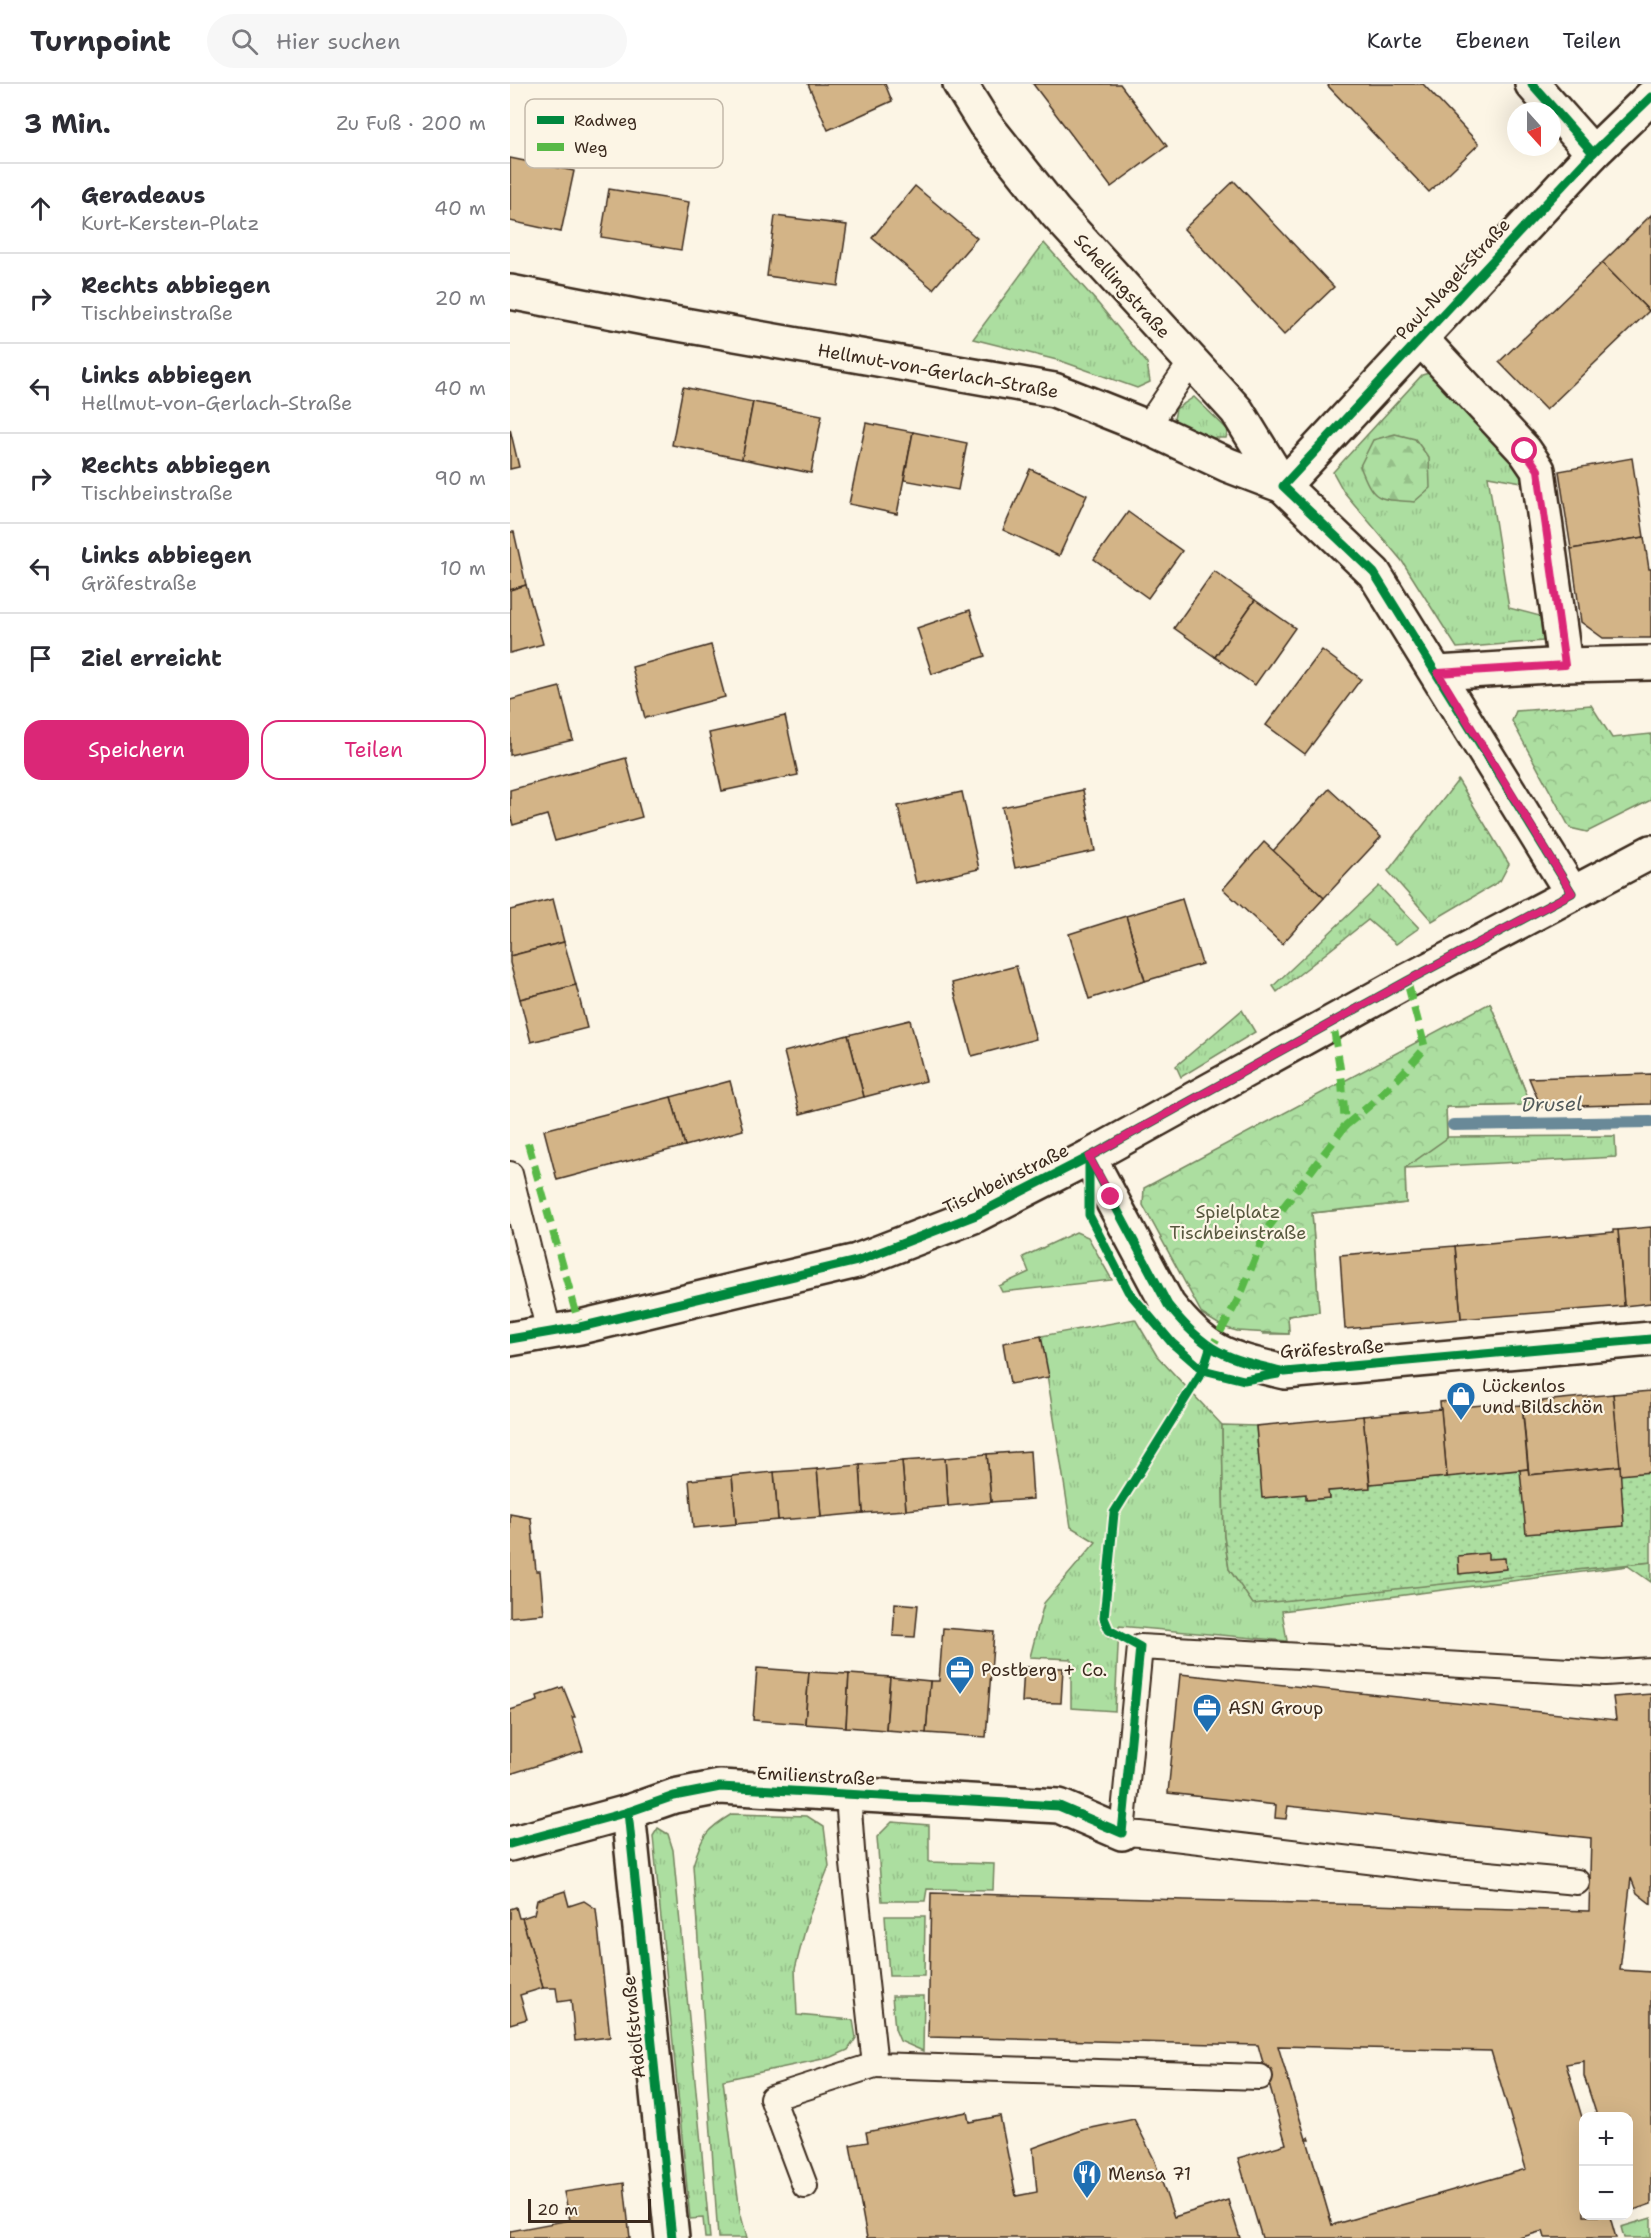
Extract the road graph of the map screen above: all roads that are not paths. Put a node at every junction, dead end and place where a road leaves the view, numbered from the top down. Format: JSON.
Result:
{"nodes":[{"id":1,"x":960,"y":84,"type":"edge"},
{"id":2,"x":1532,"y":84,"type":"edge"},
{"id":3,"x":1651,"y":97,"type":"edge"},
{"id":4,"x":1593,"y":153,"type":"junction"},
{"id":5,"x":510,"y":292,"type":"edge"},
{"id":6,"x":1420,"y":338,"type":"junction"},
{"id":7,"x":1191,"y":362,"type":"junction"},
{"id":8,"x":1147,"y":427,"type":"junction"},
{"id":9,"x":1283,"y":486,"type":"junction"},
{"id":10,"x":1651,"y":663,"type":"edge"},
{"id":11,"x":1565,"y":665,"type":"junction"},
{"id":12,"x":1438,"y":673,"type":"junction"},
{"id":13,"x":1651,"y":852,"type":"edge"},
{"id":14,"x":1572,"y":893,"type":"junction"},
{"id":15,"x":1089,"y":1157,"type":"junction"},
{"id":16,"x":510,"y":1174,"type":"edge"},
{"id":17,"x":549,"y":1332,"type":"junction"},
{"id":18,"x":510,"y":1339,"type":"edge"},
{"id":19,"x":1651,"y":1340,"type":"edge"},
{"id":20,"x":1651,"y":1670,"type":"edge"},
{"id":21,"x":848,"y":1795,"type":"junction"},
{"id":22,"x":628,"y":1812,"type":"junction"},
{"id":23,"x":1122,"y":1833,"type":"junction"},
{"id":24,"x":510,"y":1844,"type":"edge"},
{"id":25,"x":1576,"y":1882,"type":"dead end"},
{"id":26,"x":875,"y":2065,"type":"junction"},
{"id":27,"x":1260,"y":2077,"type":"dead end"},
{"id":28,"x":805,"y":2187,"type":"dead end"},
{"id":29,"x":672,"y":2238,"type":"edge"}],
"edges":[{"from":1,"to":7,"type":"street","name":"Schellingstraße"},
{"from":2,"to":4,"type":"street"},
{"from":3,"to":4,"type":"street","name":"Paul-Nagel-Straße"},
{"from":4,"to":6,"type":"street","name":"Paul-Nagel-Straße"},
{"from":5,"to":8,"type":"street","name":"Hellmut-von-Gerlach-Straße"},
{"from":6,"to":9,"type":"street","name":"Paul-Nagel-Straße"},
{"from":6,"to":11,"type":"street"},
{"from":7,"to":8,"type":"lane"},
{"from":7,"to":9,"type":"street","name":"Schellingstraße"},
{"from":8,"to":9,"type":"street","name":"Hellmut-von-Gerlach-Straße"},
{"from":9,"to":12,"type":"street","name":"Hellmut-von-Gerlach-Straße"},
{"from":10,"to":11,"type":"street"},
{"from":11,"to":12,"type":"street"},
{"from":12,"to":14,"type":"street","name":"Hellmut-von-Gerlach-Straße"},
{"from":13,"to":14,"type":"street","name":"Tischbeinstraße"},
{"from":14,"to":15,"type":"street","name":"Tischbeinstraße"},
{"from":15,"to":17,"type":"street","name":"Tischbeinstraße"},
{"from":15,"to":19,"type":"street","name":"Gräfestraße"},
{"from":16,"to":17,"type":"lane"},
{"from":17,"to":18,"type":"street","name":"Tischbeinstraße"},
{"from":20,"to":23,"type":"lane"},
{"from":21,"to":22,"type":"street","name":"Emilienstraße"},
{"from":21,"to":23,"type":"street","name":"Emilienstraße"},
{"from":21,"to":26,"type":"lane"},
{"from":22,"to":24,"type":"street","name":"Emilienstraße"},
{"from":22,"to":29,"type":"street","name":"Adolfstraße"},
{"from":23,"to":25,"type":"lane"},
{"from":26,"to":27,"type":"lane"},
{"from":26,"to":28,"type":"lane"}]}
